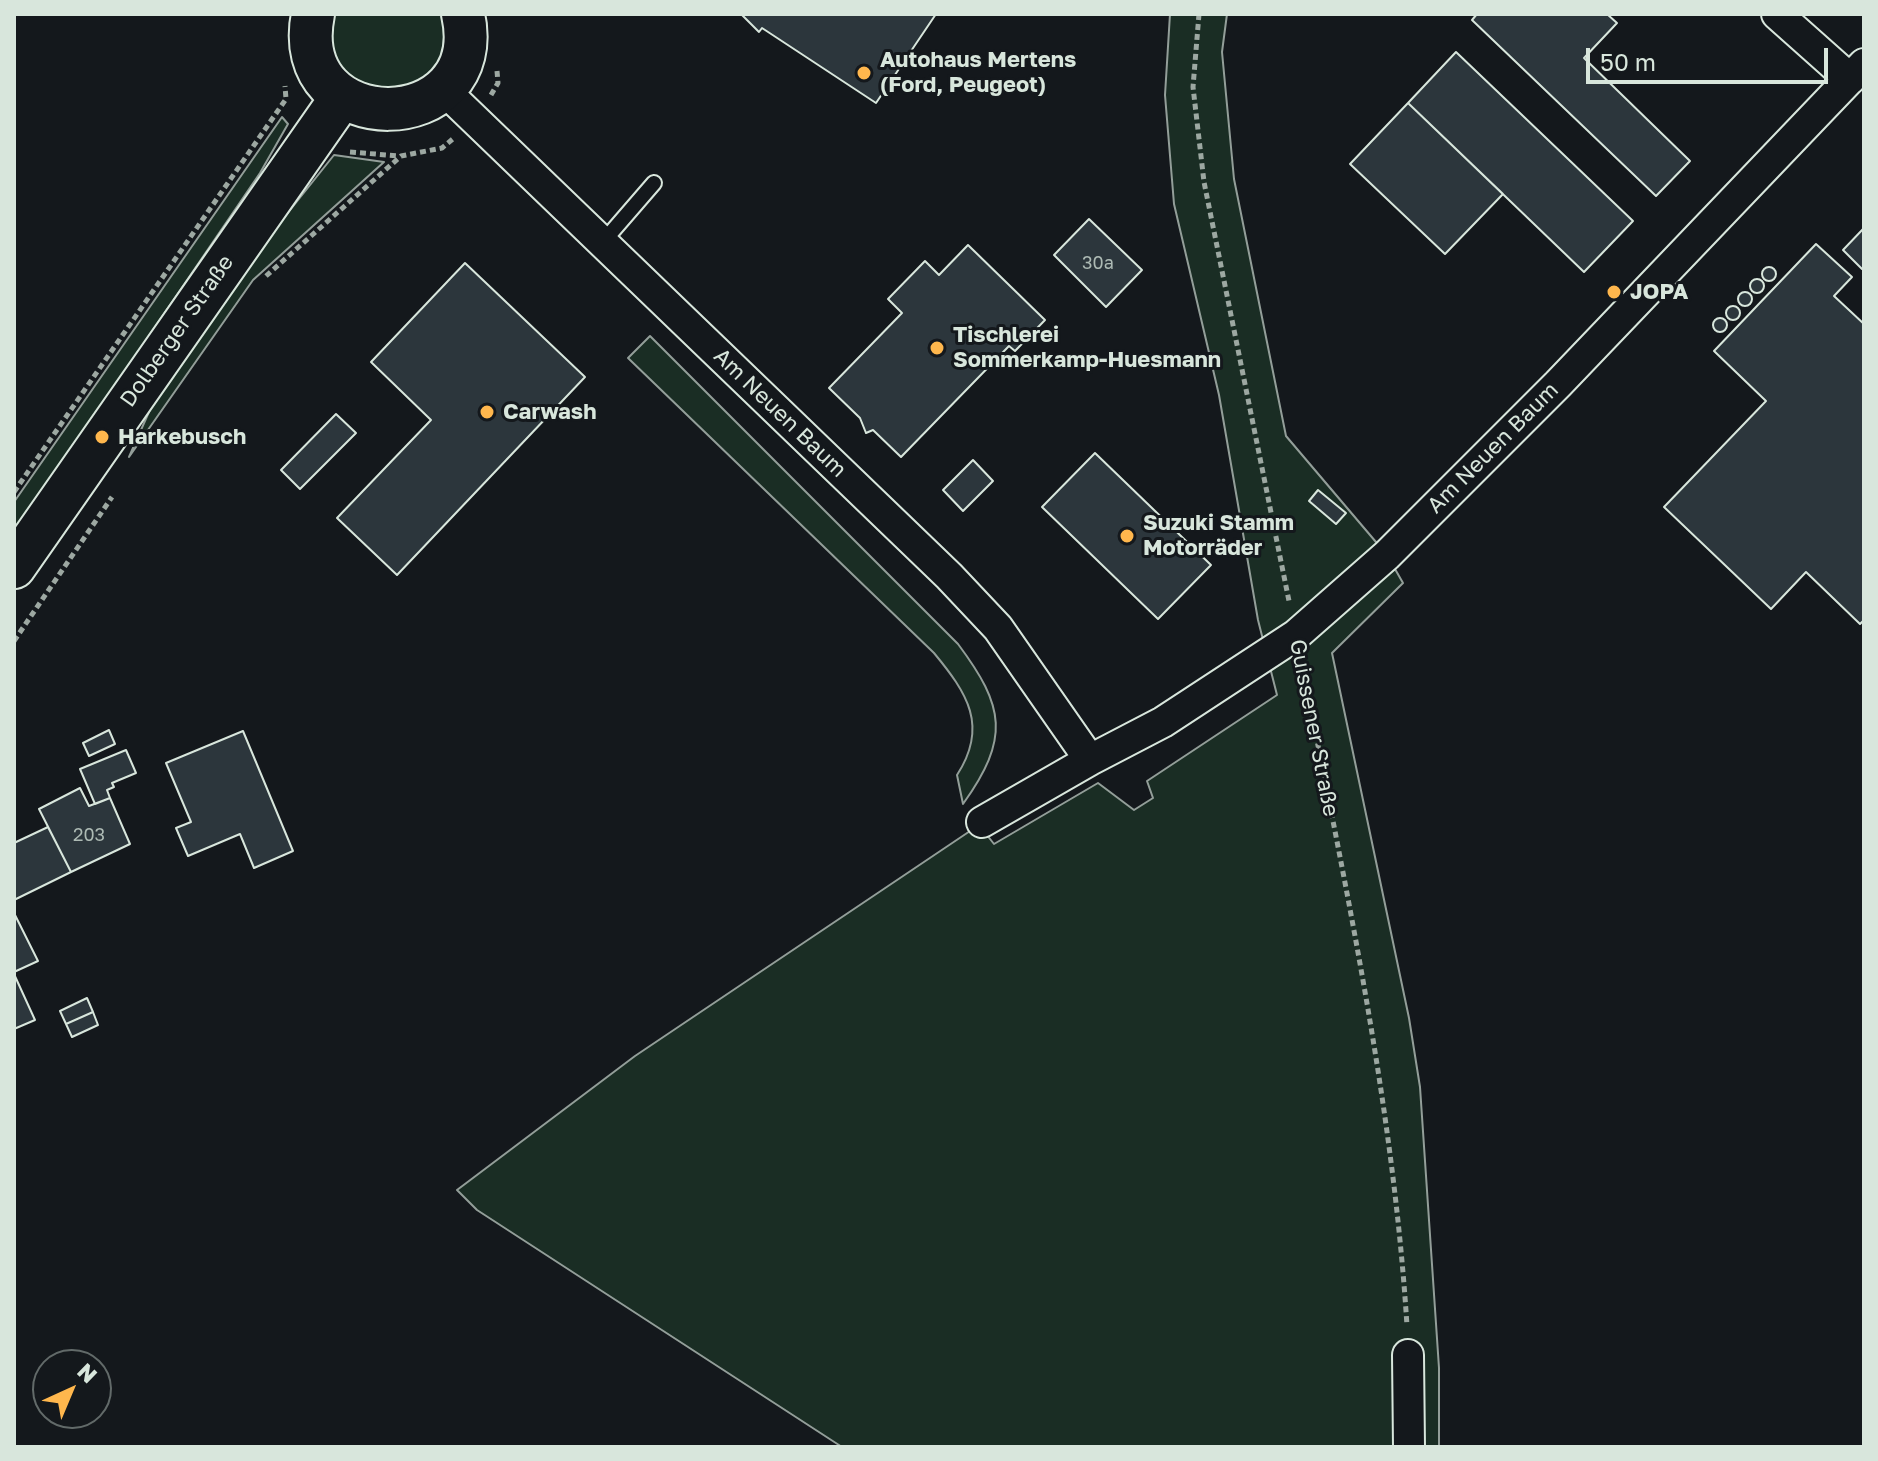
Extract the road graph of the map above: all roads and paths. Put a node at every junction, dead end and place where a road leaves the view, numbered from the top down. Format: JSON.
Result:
{"nodes":[{"id":1,"x":313,"y":14,"type":"edge"},
{"id":2,"x":463,"y":14,"type":"edge"},
{"id":3,"x":1199,"y":14,"type":"edge"},
{"id":4,"x":1777,"y":14,"type":"edge"},
{"id":5,"x":497,"y":68,"type":"dead end"},
{"id":6,"x":1857,"y":71,"type":"edge"},
{"id":7,"x":285,"y":84,"type":"dead end"},
{"id":8,"x":443,"y":89,"type":"junction"},
{"id":9,"x":342,"y":97,"type":"junction"},
{"id":10,"x":477,"y":121,"type":"junction"},
{"id":11,"x":654,"y":183,"type":"dead end"},
{"id":12,"x":603,"y":242,"type":"junction"},
{"id":13,"x":257,"y":284,"type":"dead end"},
{"id":14,"x":14,"y":492,"type":"edge"},
{"id":15,"x":114,"y":494,"type":"dead end"},
{"id":16,"x":14,"y":567,"type":"edge"},
{"id":17,"x":1296,"y":635,"type":"junction"},
{"id":18,"x":14,"y":641,"type":"edge"},
{"id":19,"x":1090,"y":760,"type":"junction"},
{"id":20,"x":982,"y":822,"type":"dead end"},
{"id":21,"x":1408,"y":1355,"type":"joint"},
{"id":22,"x":1409,"y":1447,"type":"edge"}],
"edges":[{"from":1,"to":9,"type":"main road"},
{"from":2,"to":8,"type":"main road"},
{"from":3,"to":17,"type":"path","name":"Guissener Straße"},
{"from":4,"to":6,"type":"street","name":"Am Neuen Baum"},
{"from":5,"to":10,"type":"path"},
{"from":6,"to":17,"type":"street","name":"Am Neuen Baum"},
{"from":7,"to":14,"type":"path"},
{"from":8,"to":9,"type":"main road"},
{"from":8,"to":10,"type":"street","name":"Am Neuen Baum"},
{"from":9,"to":16,"type":"main road","name":"Dolberger Straße"},
{"from":10,"to":12,"type":"street","name":"Am Neuen Baum"},
{"from":10,"to":13,"type":"path"},
{"from":11,"to":12,"type":"lane"},
{"from":12,"to":19,"type":"street","name":"Am Neuen Baum"},
{"from":15,"to":18,"type":"path"},
{"from":17,"to":19,"type":"street","name":"Am Neuen Baum"},
{"from":17,"to":21,"type":"path","name":"Guissener Straße"},
{"from":19,"to":20,"type":"street","name":"Am Neuen Baum"},
{"from":21,"to":22,"type":"street"}]}
